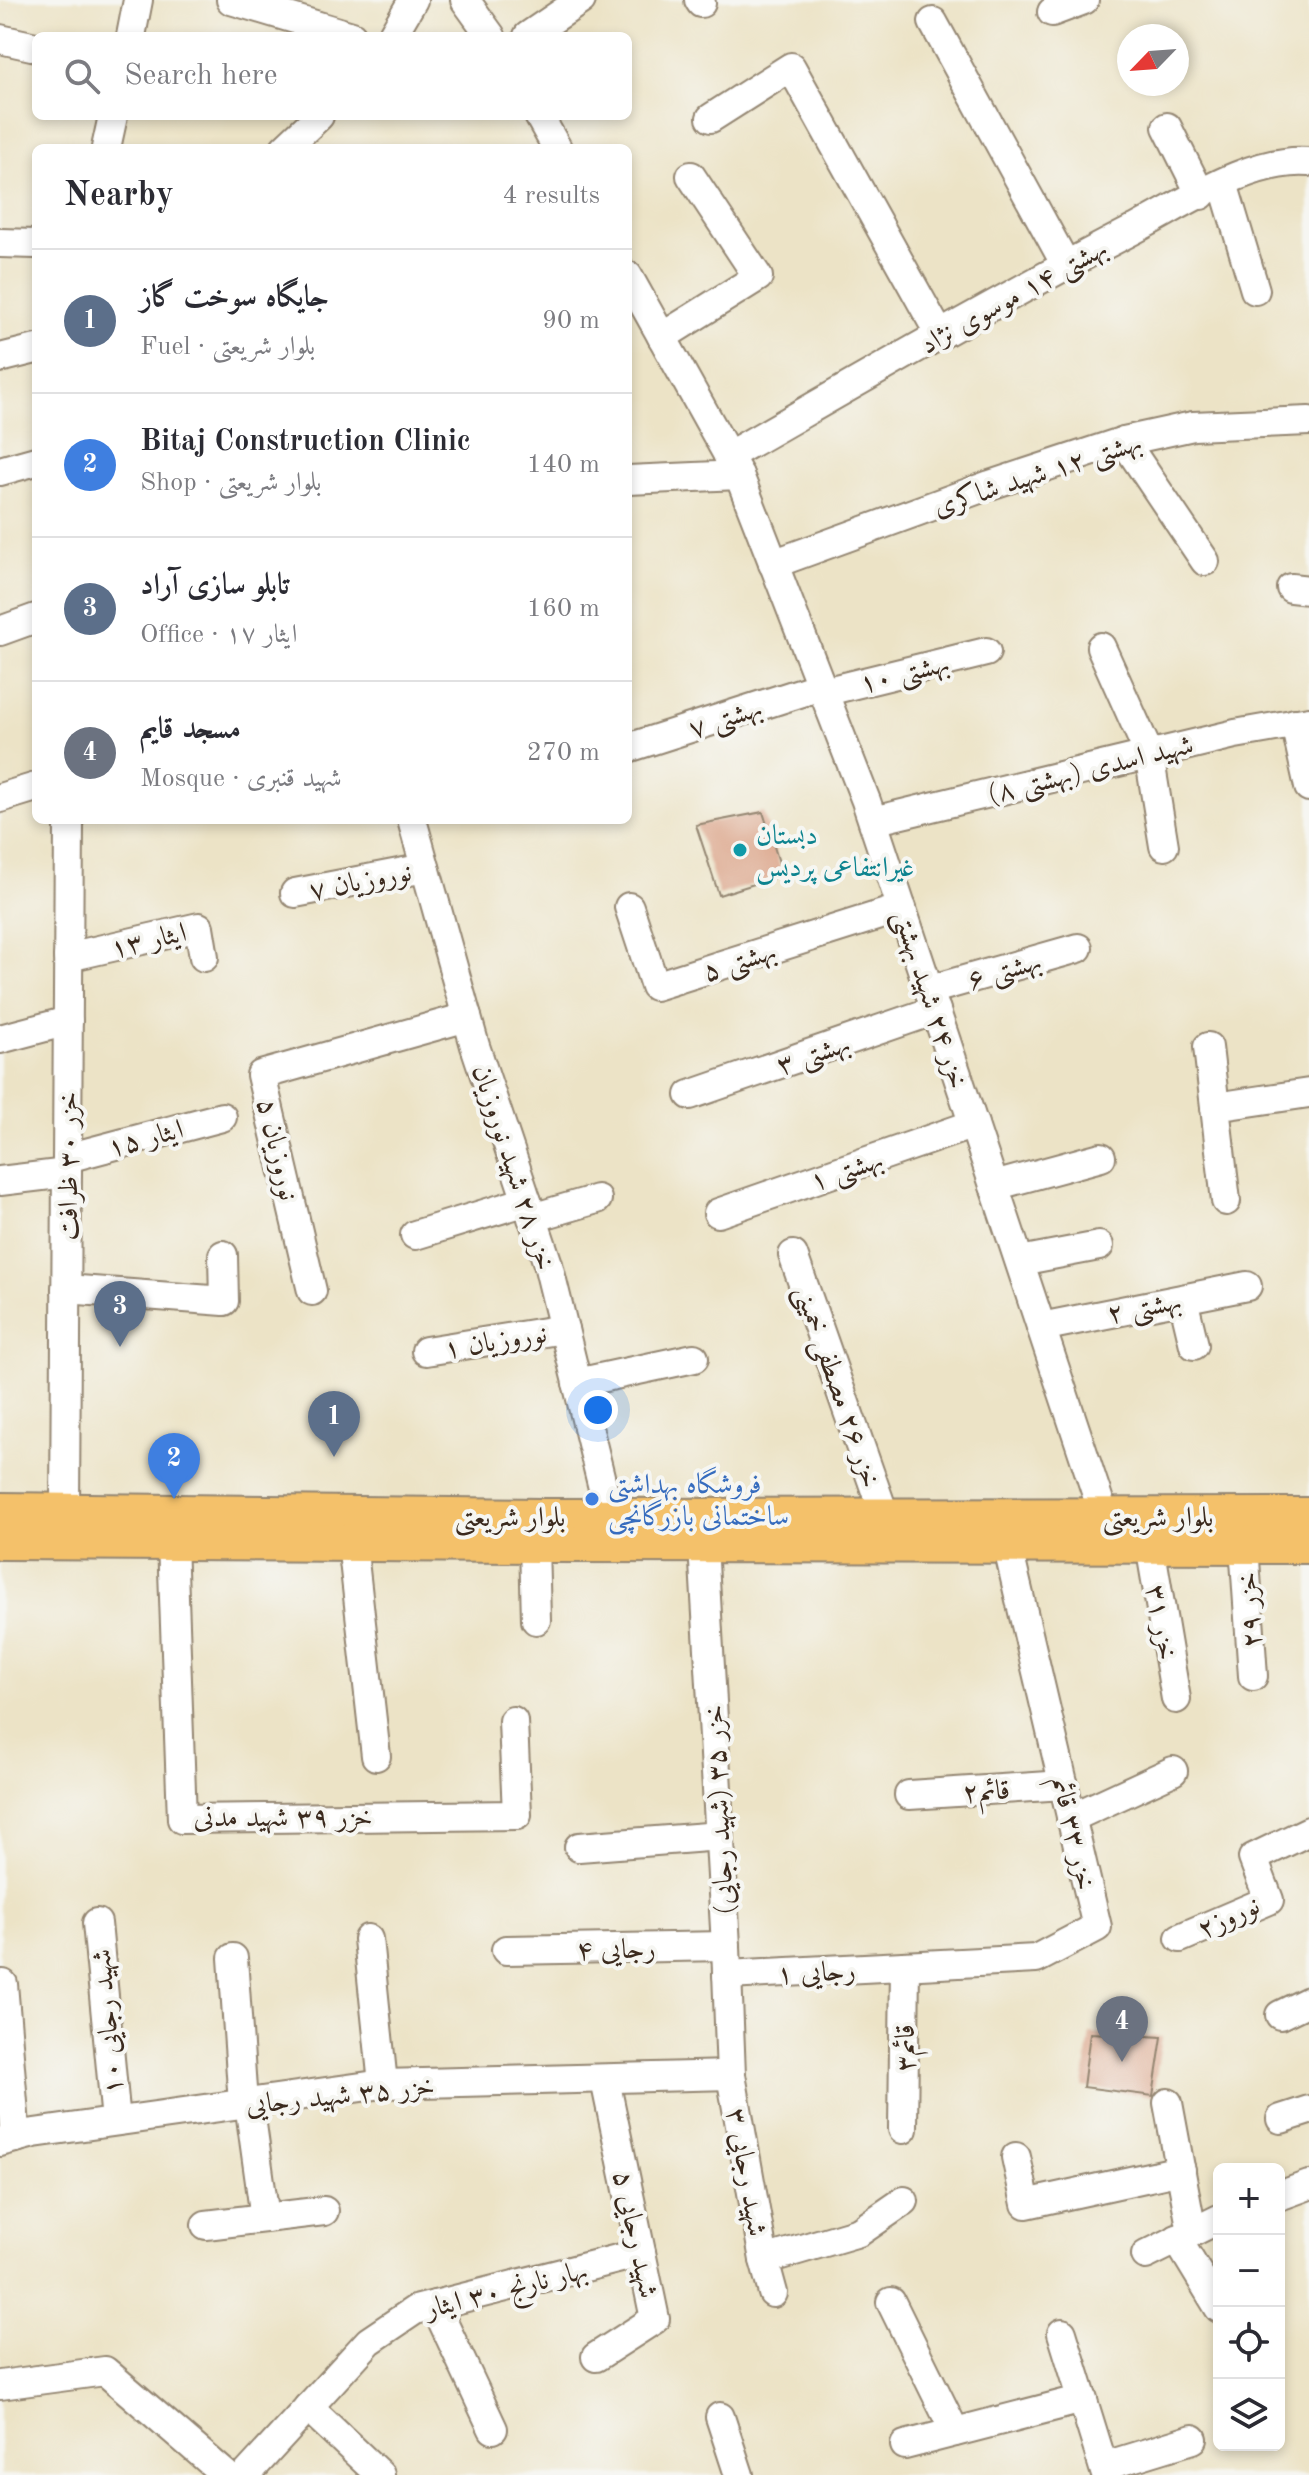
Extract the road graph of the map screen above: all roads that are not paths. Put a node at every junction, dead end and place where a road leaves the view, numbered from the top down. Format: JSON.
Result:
{"nodes":[{"id":1,"x":138,"y":0,"type":"edge"},
{"id":2,"x":231,"y":0,"type":"edge"},
{"id":3,"x":413,"y":0,"type":"edge"},
{"id":4,"x":465,"y":0,"type":"edge"},
{"id":5,"x":581,"y":0,"type":"edge"},
{"id":6,"x":1084,"y":0,"type":"edge"},
{"id":7,"x":1052,"y":12,"type":"dead end"},
{"id":8,"x":933,"y":22,"type":"dead end"},
{"id":9,"x":132,"y":32,"type":"edge"},
{"id":10,"x":339,"y":32,"type":"edge"},
{"id":11,"x":394,"y":32,"type":"edge"},
{"id":12,"x":488,"y":32,"type":"edge"},
{"id":13,"x":534,"y":32,"type":"edge"},
{"id":14,"x":0,"y":39,"type":"edge"},
{"id":15,"x":32,"y":46,"type":"edge"},
{"id":16,"x":711,"y":118,"type":"dead end"},
{"id":17,"x":112,"y":120,"type":"edge"},
{"id":18,"x":315,"y":120,"type":"edge"},
{"id":19,"x":541,"y":120,"type":"edge"},
{"id":20,"x":1167,"y":127,"type":"dead end"},
{"id":21,"x":107,"y":144,"type":"edge"},
{"id":22,"x":289,"y":144,"type":"edge"},
{"id":23,"x":555,"y":144,"type":"edge"},
{"id":24,"x":1309,"y":162,"type":"edge"},
{"id":25,"x":691,"y":176,"type":"dead end"},
{"id":26,"x":1212,"y":189,"type":"junction"},
{"id":27,"x":0,"y":243,"type":"edge"},
{"id":28,"x":32,"y":244,"type":"edge"},
{"id":29,"x":1066,"y":265,"type":"junction"},
{"id":30,"x":632,"y":283,"type":"edge"},
{"id":31,"x":1255,"y":290,"type":"dead end"},
{"id":32,"x":940,"y":335,"type":"junction"},
{"id":33,"x":662,"y":337,"type":"junction"},
{"id":34,"x":32,"y":350,"type":"edge"},
{"id":35,"x":0,"y":358,"type":"edge"},
{"id":36,"x":1309,"y":421,"type":"edge"},
{"id":37,"x":1124,"y":441,"type":"junction"},
{"id":38,"x":32,"y":462,"type":"edge"},
{"id":39,"x":733,"y":466,"type":"junction"},
{"id":40,"x":0,"y":471,"type":"edge"},
{"id":41,"x":632,"y":479,"type":"edge"},
{"id":42,"x":1205,"y":561,"type":"dead end"},
{"id":43,"x":773,"y":564,"type":"junction"},
{"id":44,"x":32,"y":619,"type":"edge"},
{"id":45,"x":0,"y":631,"type":"edge"},
{"id":46,"x":1101,"y":647,"type":"dead end"},
{"id":47,"x":986,"y":652,"type":"dead end"},
{"id":48,"x":822,"y":689,"type":"junction"},
{"id":49,"x":1302,"y":722,"type":"edge"},
{"id":50,"x":632,"y":747,"type":"edge"},
{"id":51,"x":1149,"y":754,"type":"junction"},
{"id":52,"x":1309,"y":787,"type":"edge"},
{"id":53,"x":32,"y":788,"type":"edge"},
{"id":54,"x":0,"y":798,"type":"edge"},
{"id":55,"x":873,"y":821,"type":"junction"},
{"id":56,"x":69,"y":824,"type":"edge"},
{"id":57,"x":413,"y":824,"type":"edge"},
{"id":58,"x":1164,"y":846,"type":"dead end"},
{"id":59,"x":425,"y":868,"type":"junction"},
{"id":60,"x":295,"y":893,"type":"dead end"},
{"id":61,"x":629,"y":907,"type":"dead end"},
{"id":62,"x":902,"y":908,"type":"junction"},
{"id":63,"x":1078,"y":948,"type":"dead end"},
{"id":64,"x":68,"y":957,"type":"junction"},
{"id":65,"x":204,"y":957,"type":"dead end"},
{"id":66,"x":932,"y":1000,"type":"junction"},
{"id":67,"x":467,"y":1017,"type":"junction"},
{"id":68,"x":68,"y":1021,"type":"junction"},
{"id":69,"x":0,"y":1039,"type":"edge"},
{"id":70,"x":1208,"y":1047,"type":"dead end"},
{"id":71,"x":1309,"y":1093,"type":"edge"},
{"id":72,"x":690,"y":1095,"type":"dead end"},
{"id":73,"x":1215,"y":1107,"type":"junction"},
{"id":74,"x":222,"y":1117,"type":"dead end"},
{"id":75,"x":974,"y":1124,"type":"junction"},
{"id":76,"x":1101,"y":1157,"type":"dead end"},
{"id":77,"x":67,"y":1165,"type":"junction"},
{"id":78,"x":0,"y":1181,"type":"edge"},
{"id":79,"x":994,"y":1186,"type":"junction"},
{"id":80,"x":597,"y":1199,"type":"dead end"},
{"id":81,"x":1226,"y":1201,"type":"dead end"},
{"id":82,"x":530,"y":1210,"type":"junction"},
{"id":83,"x":718,"y":1213,"type":"dead end"},
{"id":84,"x":415,"y":1235,"type":"dead end"},
{"id":85,"x":1099,"y":1246,"type":"dead end"},
{"id":86,"x":223,"y":1255,"type":"dead end"},
{"id":87,"x":793,"y":1255,"type":"dead end"},
{"id":88,"x":1020,"y":1261,"type":"junction"},
{"id":89,"x":1247,"y":1286,"type":"dead end"},
{"id":90,"x":66,"y":1289,"type":"junction"},
{"id":91,"x":312,"y":1291,"type":"dead end"},
{"id":92,"x":1183,"y":1299,"type":"junction"},
{"id":93,"x":1041,"y":1327,"type":"junction"},
{"id":94,"x":564,"y":1329,"type":"junction"},
{"id":95,"x":1194,"y":1345,"type":"dead end"},
{"id":96,"x":426,"y":1351,"type":"dead end"},
{"id":97,"x":694,"y":1358,"type":"dead end"},
{"id":98,"x":577,"y":1383,"type":"junction"},
{"id":99,"x":0,"y":1511,"type":"edge"},
{"id":100,"x":65,"y":1511,"type":"junction"},
{"id":101,"x":1104,"y":1516,"type":"junction"},
{"id":102,"x":1309,"y":1516,"type":"edge"},
{"id":103,"x":610,"y":1517,"type":"junction"},
{"id":104,"x":885,"y":1517,"type":"junction"},
{"id":105,"x":0,"y":1541,"type":"edge"},
{"id":106,"x":172,"y":1542,"type":"junction"},
{"id":107,"x":352,"y":1543,"type":"junction"},
{"id":108,"x":534,"y":1544,"type":"junction"},
{"id":109,"x":1007,"y":1544,"type":"junction"},
{"id":110,"x":703,"y":1545,"type":"junction"},
{"id":111,"x":1150,"y":1545,"type":"junction"},
{"id":112,"x":1244,"y":1545,"type":"junction"},
{"id":113,"x":1309,"y":1545,"type":"edge"},
{"id":114,"x":536,"y":1620,"type":"dead end"},
{"id":115,"x":1253,"y":1676,"type":"dead end"},
{"id":116,"x":1176,"y":1699,"type":"dead end"},
{"id":117,"x":513,"y":1721,"type":"dead end"},
{"id":118,"x":376,"y":1756,"type":"dead end"},
{"id":119,"x":1173,"y":1771,"type":"dead end"},
{"id":120,"x":1064,"y":1785,"type":"junction"},
{"id":121,"x":909,"y":1795,"type":"dead end"},
{"id":122,"x":1071,"y":1818,"type":"junction"},
{"id":123,"x":1309,"y":1831,"type":"edge"},
{"id":124,"x":720,"y":1836,"type":"junction"},
{"id":125,"x":579,"y":1847,"type":"dead end"},
{"id":126,"x":97,"y":1923,"type":"dead end"},
{"id":127,"x":1180,"y":1938,"type":"dead end"},
{"id":128,"x":368,"y":1939,"type":"dead end"},
{"id":129,"x":726,"y":1946,"type":"junction"},
{"id":130,"x":506,"y":1950,"type":"dead end"},
{"id":131,"x":233,"y":1958,"type":"dead end"},
{"id":132,"x":905,"y":1966,"type":"junction"},
{"id":133,"x":727,"y":1975,"type":"junction"},
{"id":134,"x":3,"y":1984,"type":"dead end"},
{"id":135,"x":1309,"y":2001,"type":"edge"},
{"id":136,"x":1280,"y":2015,"type":"dead end"},
{"id":137,"x":731,"y":2075,"type":"junction"},
{"id":138,"x":605,"y":2080,"type":"junction"},
{"id":139,"x":383,"y":2084,"type":"junction"},
{"id":140,"x":246,"y":2103,"type":"junction"},
{"id":141,"x":1168,"y":2103,"type":"dead end"},
{"id":142,"x":1309,"y":2110,"type":"edge"},
{"id":143,"x":1281,"y":2119,"type":"dead end"},
{"id":144,"x":116,"y":2121,"type":"junction"},
{"id":145,"x":903,"y":2129,"type":"dead end"},
{"id":146,"x":8,"y":2140,"type":"edge"},
{"id":147,"x":1016,"y":2157,"type":"dead end"},
{"id":148,"x":1181,"y":2170,"type":"junction"},
{"id":149,"x":1309,"y":2185,"type":"edge"},
{"id":150,"x":1285,"y":2194,"type":"edge"},
{"id":151,"x":904,"y":2201,"type":"dead end"},
{"id":152,"x":324,"y":2211,"type":"dead end"},
{"id":153,"x":265,"y":2218,"type":"junction"},
{"id":154,"x":1213,"y":2222,"type":"edge"},
{"id":155,"x":206,"y":2225,"type":"dead end"},
{"id":156,"x":1185,"y":2236,"type":"junction"},
{"id":157,"x":641,"y":2253,"type":"junction"},
{"id":158,"x":1146,"y":2255,"type":"dead end"},
{"id":159,"x":764,"y":2260,"type":"junction"},
{"id":160,"x":773,"y":2293,"type":"dead end"},
{"id":161,"x":891,"y":2302,"type":"dead end"},
{"id":162,"x":435,"y":2305,"type":"junction"},
{"id":163,"x":1219,"y":2307,"type":"edge"},
{"id":164,"x":1062,"y":2333,"type":"dead end"},
{"id":165,"x":596,"y":2357,"type":"dead end"},
{"id":166,"x":0,"y":2385,"type":"edge"},
{"id":167,"x":1083,"y":2399,"type":"junction"},
{"id":168,"x":308,"y":2407,"type":"junction"},
{"id":169,"x":720,"y":2417,"type":"dead end"},
{"id":170,"x":493,"y":2429,"type":"dead end"},
{"id":171,"x":955,"y":2432,"type":"junction"},
{"id":172,"x":1193,"y":2439,"type":"dead end"},
{"id":173,"x":905,"y":2445,"type":"dead end"},
{"id":174,"x":1105,"y":2470,"type":"edge"},
{"id":175,"x":226,"y":2475,"type":"edge"},
{"id":176,"x":246,"y":2475,"type":"edge"},
{"id":177,"x":380,"y":2475,"type":"edge"},
{"id":178,"x":739,"y":2475,"type":"edge"}],
"edges":[{"from":1,"to":9,"type":"street"},
{"from":2,"to":10,"type":"street"},
{"from":3,"to":11,"type":"street"},
{"from":4,"to":12,"type":"street"},
{"from":5,"to":13,"type":"street"},
{"from":6,"to":7,"type":"street"},
{"from":8,"to":29,"type":"street"},
{"from":14,"to":15,"type":"street"},
{"from":16,"to":32,"type":"street"},
{"from":17,"to":21,"type":"street"},
{"from":18,"to":22,"type":"street"},
{"from":19,"to":23,"type":"street"},
{"from":20,"to":26,"type":"street"},
{"from":24,"to":26,"type":"street","name":"بهشتی ۱۴ موسوی نژاد"},
{"from":25,"to":33,"type":"street"},
{"from":26,"to":29,"type":"street","name":"بهشتی ۱۴ موسوی نژاد"},
{"from":26,"to":31,"type":"street"},
{"from":27,"to":28,"type":"street"},
{"from":29,"to":32,"type":"street","name":"بهشتی ۱۴ موسوی نژاد"},
{"from":30,"to":33,"type":"street","name":"خزر ۲۴ شهید بهشتی"},
{"from":32,"to":39,"type":"street","name":"بهشتی ۱۴ موسوی نژاد"},
{"from":33,"to":39,"type":"street","name":"خزر ۲۴ شهید بهشتی"},
{"from":34,"to":35,"type":"street"},
{"from":36,"to":37,"type":"street","name":"بهشتی ۱۲ شهید شاکری"},
{"from":37,"to":42,"type":"street"},
{"from":37,"to":43,"type":"street","name":"بهشتی ۱۲ شهید شاکری"},
{"from":38,"to":40,"type":"street"},
{"from":39,"to":41,"type":"street"},
{"from":39,"to":43,"type":"street","name":"خزر ۲۴ شهید بهشتی"},
{"from":43,"to":48,"type":"street","name":"خزر ۲۴ شهید بهشتی"},
{"from":44,"to":45,"type":"street"},
{"from":46,"to":51,"type":"street"},
{"from":47,"to":48,"type":"street","name":"بهشتی ۱۰"},
{"from":48,"to":50,"type":"street","name":"بهشتی ۷"},
{"from":48,"to":55,"type":"street","name":"خزر ۲۴ شهید بهشتی"},
{"from":49,"to":51,"type":"street","name":"شهید اسدی (بهشتی ۸)"},
{"from":49,"to":52,"type":"street"},
{"from":51,"to":55,"type":"street","name":"شهید اسدی (بهشتی ۸)"},
{"from":51,"to":58,"type":"street"},
{"from":53,"to":54,"type":"street"},
{"from":55,"to":62,"type":"street","name":"خزر ۲۴ شهید بهشتی"},
{"from":56,"to":64,"type":"street","name":"خزر ۳۰ ظرافت"},
{"from":57,"to":59,"type":"street","name":"خزر ۲۸ شهید نوروزیان"},
{"from":59,"to":60,"type":"street","name":"نوروزیان ۷"},
{"from":59,"to":67,"type":"street","name":"خزر ۲۸ شهید نوروزیان"},
{"from":61,"to":62,"type":"street","name":"بهشتی ۵"},
{"from":62,"to":66,"type":"street","name":"خزر ۲۴ شهید بهشتی"},
{"from":63,"to":66,"type":"street","name":"بهشتی ۶"},
{"from":64,"to":65,"type":"street","name":"ایثار ۱۳"},
{"from":64,"to":68,"type":"street","name":"خزر ۳۰ ظرافت"},
{"from":66,"to":72,"type":"street","name":"بهشتی ۳"},
{"from":66,"to":75,"type":"street","name":"خزر ۲۴ شهید بهشتی"},
{"from":67,"to":82,"type":"street","name":"خزر ۲۸ شهید نوروزیان"},
{"from":67,"to":91,"type":"street","name":"نوروزیان ۵"},
{"from":68,"to":69,"type":"street"},
{"from":68,"to":77,"type":"street","name":"خزر ۳۰ ظرافت"},
{"from":70,"to":73,"type":"street"},
{"from":71,"to":73,"type":"street"},
{"from":73,"to":81,"type":"street"},
{"from":74,"to":77,"type":"street","name":"ایثار ۱۵"},
{"from":75,"to":79,"type":"street","name":"خزر ۲۴ شهید بهشتی"},
{"from":75,"to":83,"type":"street","name":"بهشتی ۱"},
{"from":76,"to":79,"type":"street"},
{"from":77,"to":78,"type":"street","name":"ایثار ۱۵"},
{"from":77,"to":90,"type":"street","name":"خزر ۳۰ ظرافت"},
{"from":79,"to":88,"type":"street","name":"خزر ۲۴ شهید بهشتی"},
{"from":80,"to":82,"type":"street"},
{"from":82,"to":84,"type":"street"},
{"from":82,"to":94,"type":"street","name":"خزر ۲۸ شهید نوروزیان"},
{"from":85,"to":88,"type":"street"},
{"from":86,"to":90,"type":"street"},
{"from":87,"to":104,"type":"street","name":"خزر ۲۶ مصطفی خمینی"},
{"from":88,"to":93,"type":"street","name":"خزر ۲۴ شهید بهشتی"},
{"from":89,"to":92,"type":"street","name":"بهشتی ۲"},
{"from":90,"to":100,"type":"street","name":"خزر ۳۰ ظرافت"},
{"from":92,"to":93,"type":"street","name":"بهشتی ۲"},
{"from":92,"to":95,"type":"street"},
{"from":93,"to":101,"type":"street","name":"خزر ۲۴ شهید بهشتی"},
{"from":94,"to":96,"type":"street","name":"نوروزیان ۱"},
{"from":94,"to":98,"type":"street","name":"خزر ۲۸ شهید نوروزیان"},
{"from":97,"to":98,"type":"street"},
{"from":98,"to":103,"type":"street","name":"خزر ۲۸ شهید نوروزیان"},
{"from":99,"to":100,"type":"main road","name":"بلوار شریعتی"},
{"from":100,"to":103,"type":"main road","name":"بلوار شریعتی"},
{"from":101,"to":102,"type":"main road","name":"بلوار شریعتی"},
{"from":101,"to":104,"type":"main road","name":"بلوار شریعتی"},
{"from":103,"to":104,"type":"main road","name":"بلوار شریعتی"},
{"from":105,"to":106,"type":"main road","name":"بلوار شریعتی"},
{"from":106,"to":107,"type":"main road","name":"بلوار شریعتی"},
{"from":106,"to":117,"type":"street","name":"خزر ۳۹ شهید مدنی"},
{"from":107,"to":108,"type":"main road","name":"بلوار شریعتی"},
{"from":107,"to":118,"type":"street"},
{"from":108,"to":110,"type":"main road","name":"بلوار شریعتی"},
{"from":108,"to":114,"type":"street"},
{"from":109,"to":110,"type":"main road","name":"بلوار شریعتی"},
{"from":109,"to":111,"type":"main road","name":"بلوار شریعتی"},
{"from":109,"to":120,"type":"street","name":"خزر ۳۳ قائم"},
{"from":110,"to":124,"type":"street","name":"خزر ۳۵ (شهید رجایی)"},
{"from":111,"to":112,"type":"main road","name":"بلوار شریعتی"},
{"from":111,"to":116,"type":"street","name":"خزر ۳۱"},
{"from":112,"to":113,"type":"main road","name":"بلوار شریعتی"},
{"from":112,"to":115,"type":"street","name":"خزر ۲۹"},
{"from":119,"to":122,"type":"street"},
{"from":120,"to":121,"type":"street","name":"قائم۲"},
{"from":120,"to":122,"type":"street","name":"خزر ۳۳ قائم"},
{"from":122,"to":132,"type":"street","name":"خزر ۳۳ قائم"},
{"from":123,"to":127,"type":"street","name":"نوروز۲"},
{"from":124,"to":125,"type":"street"},
{"from":124,"to":129,"type":"street","name":"خزر ۳۵ (شهید رجایی)"},
{"from":126,"to":144,"type":"street","name":"شهید رجایی ۱۰"},
{"from":128,"to":139,"type":"street"},
{"from":129,"to":130,"type":"street","name":"رجایی ۴"},
{"from":129,"to":133,"type":"street","name":"خزر ۳۵ (شهید رجایی)"},
{"from":131,"to":140,"type":"street"},
{"from":132,"to":133,"type":"street","name":"رجایی ۱"},
{"from":132,"to":145,"type":"street","name":"قائم۳"},
{"from":133,"to":137,"type":"street","name":"خزر ۳۵ (شهید رجایی)"},
{"from":134,"to":146,"type":"street"},
{"from":135,"to":136,"type":"street"},
{"from":137,"to":138,"type":"street","name":"خزر ۳۵ شهید رجایی"},
{"from":137,"to":159,"type":"street","name":"شهید رجایی ۳"},
{"from":138,"to":139,"type":"street","name":"خزر ۳۵ شهید رجایی"},
{"from":138,"to":157,"type":"street","name":"شهید رجایی ۵"},
{"from":139,"to":140,"type":"street","name":"خزر ۳۵ شهید رجایی"},
{"from":140,"to":144,"type":"street","name":"خزر ۳۵ شهید رجایی"},
{"from":140,"to":153,"type":"street"},
{"from":141,"to":148,"type":"street"},
{"from":142,"to":143,"type":"street"},
{"from":144,"to":146,"type":"street","name":"خزر ۳۵ شهید رجایی"},
{"from":147,"to":148,"type":"street"},
{"from":148,"to":156,"type":"street"},
{"from":149,"to":150,"type":"street"},
{"from":151,"to":159,"type":"street","name":"شهید رجایی ۳"},
{"from":152,"to":153,"type":"street"},
{"from":153,"to":155,"type":"street"},
{"from":154,"to":156,"type":"street"},
{"from":156,"to":158,"type":"street"},
{"from":156,"to":163,"type":"street"},
{"from":157,"to":162,"type":"street","name":"بهار نارنج ۳۰ ایثار"},
{"from":157,"to":165,"type":"street","name":"شهید رجایی ۵"},
{"from":159,"to":160,"type":"street"},
{"from":161,"to":171,"type":"street"},
{"from":162,"to":168,"type":"street","name":"بهار نارنج ۳۰ ایثار"},
{"from":162,"to":170,"type":"street"},
{"from":164,"to":167,"type":"street"},
{"from":166,"to":175,"type":"street"},
{"from":167,"to":171,"type":"street"},
{"from":167,"to":174,"type":"street"},
{"from":168,"to":176,"type":"street","name":"بهار نارنج ۳۰ ایثار"},
{"from":168,"to":177,"type":"street"},
{"from":169,"to":178,"type":"street"},
{"from":171,"to":173,"type":"street"},
{"from":172,"to":174,"type":"street"}]}
